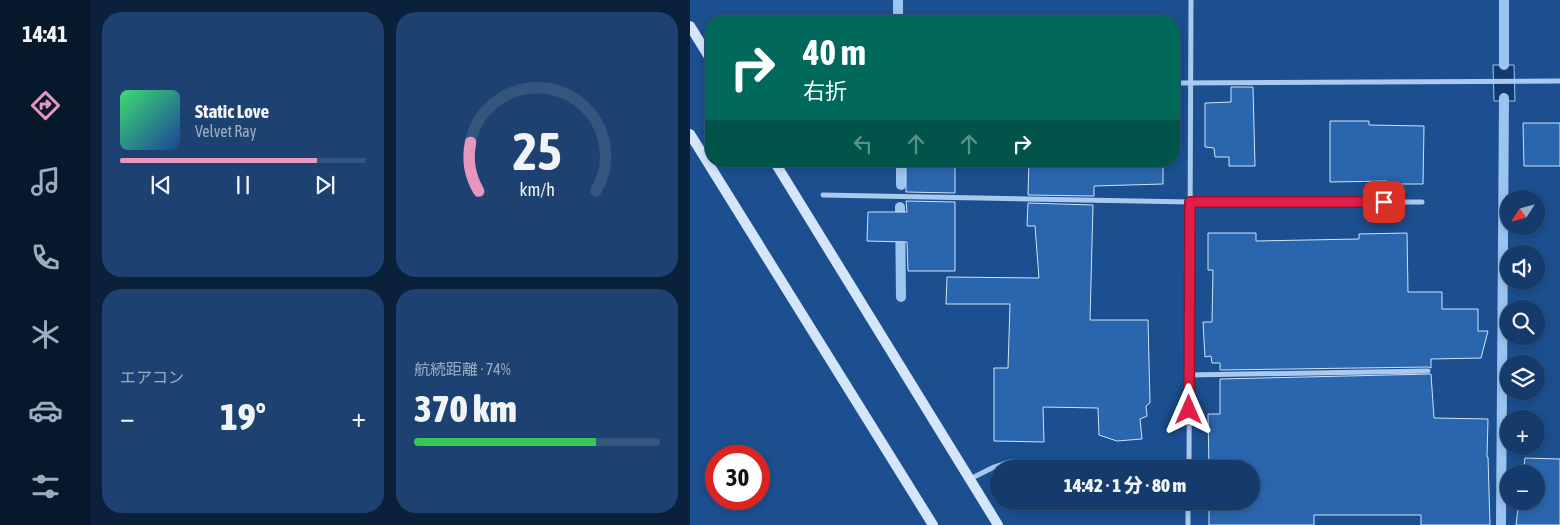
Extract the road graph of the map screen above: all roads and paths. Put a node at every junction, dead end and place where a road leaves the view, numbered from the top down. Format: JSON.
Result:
{"nodes":[{"id":1,"x":1191,"y":0,"type":"edge"},
{"id":2,"x":690,"y":26,"type":"edge"},
{"id":3,"x":705,"y":50,"type":"edge"},
{"id":4,"x":1560,"y":81,"type":"edge"},
{"id":5,"x":1180,"y":83,"type":"edge"},
{"id":6,"x":1191,"y":83,"type":"junction"},
{"id":7,"x":690,"y":134,"type":"edge"},
{"id":8,"x":705,"y":158,"type":"edge"},
{"id":9,"x":711,"y":167,"type":"edge"},
{"id":10,"x":778,"y":167,"type":"edge"},
{"id":11,"x":823,"y":195,"type":"dead end"},
{"id":12,"x":1190,"y":202,"type":"junction"},
{"id":13,"x":1422,"y":202,"type":"dead end"},
{"id":14,"x":1428,"y":371,"type":"dead end"},
{"id":15,"x":1189,"y":375,"type":"junction"},
{"id":16,"x":1189,"y":460,"type":"edge"},
{"id":17,"x":990,"y":469,"type":"edge"},
{"id":18,"x":970,"y":479,"type":"junction"},
{"id":19,"x":1188,"y":510,"type":"edge"},
{"id":20,"x":933,"y":525,"type":"edge"},
{"id":21,"x":998,"y":525,"type":"edge"},
{"id":22,"x":1188,"y":525,"type":"edge"}],
"edges":[{"from":1,"to":6,"type":"street"},
{"from":2,"to":3,"type":"street"},
{"from":4,"to":6,"type":"street"},
{"from":5,"to":6,"type":"street"},
{"from":6,"to":12,"type":"street"},
{"from":7,"to":8,"type":"street"},
{"from":9,"to":20,"type":"street"},
{"from":10,"to":18,"type":"street"},
{"from":11,"to":12,"type":"street"},
{"from":12,"to":13,"type":"street"},
{"from":12,"to":15,"type":"street"},
{"from":14,"to":15,"type":"street"},
{"from":15,"to":16,"type":"street"},
{"from":17,"to":18,"type":"street"},
{"from":18,"to":21,"type":"street"},
{"from":19,"to":22,"type":"street"}]}
